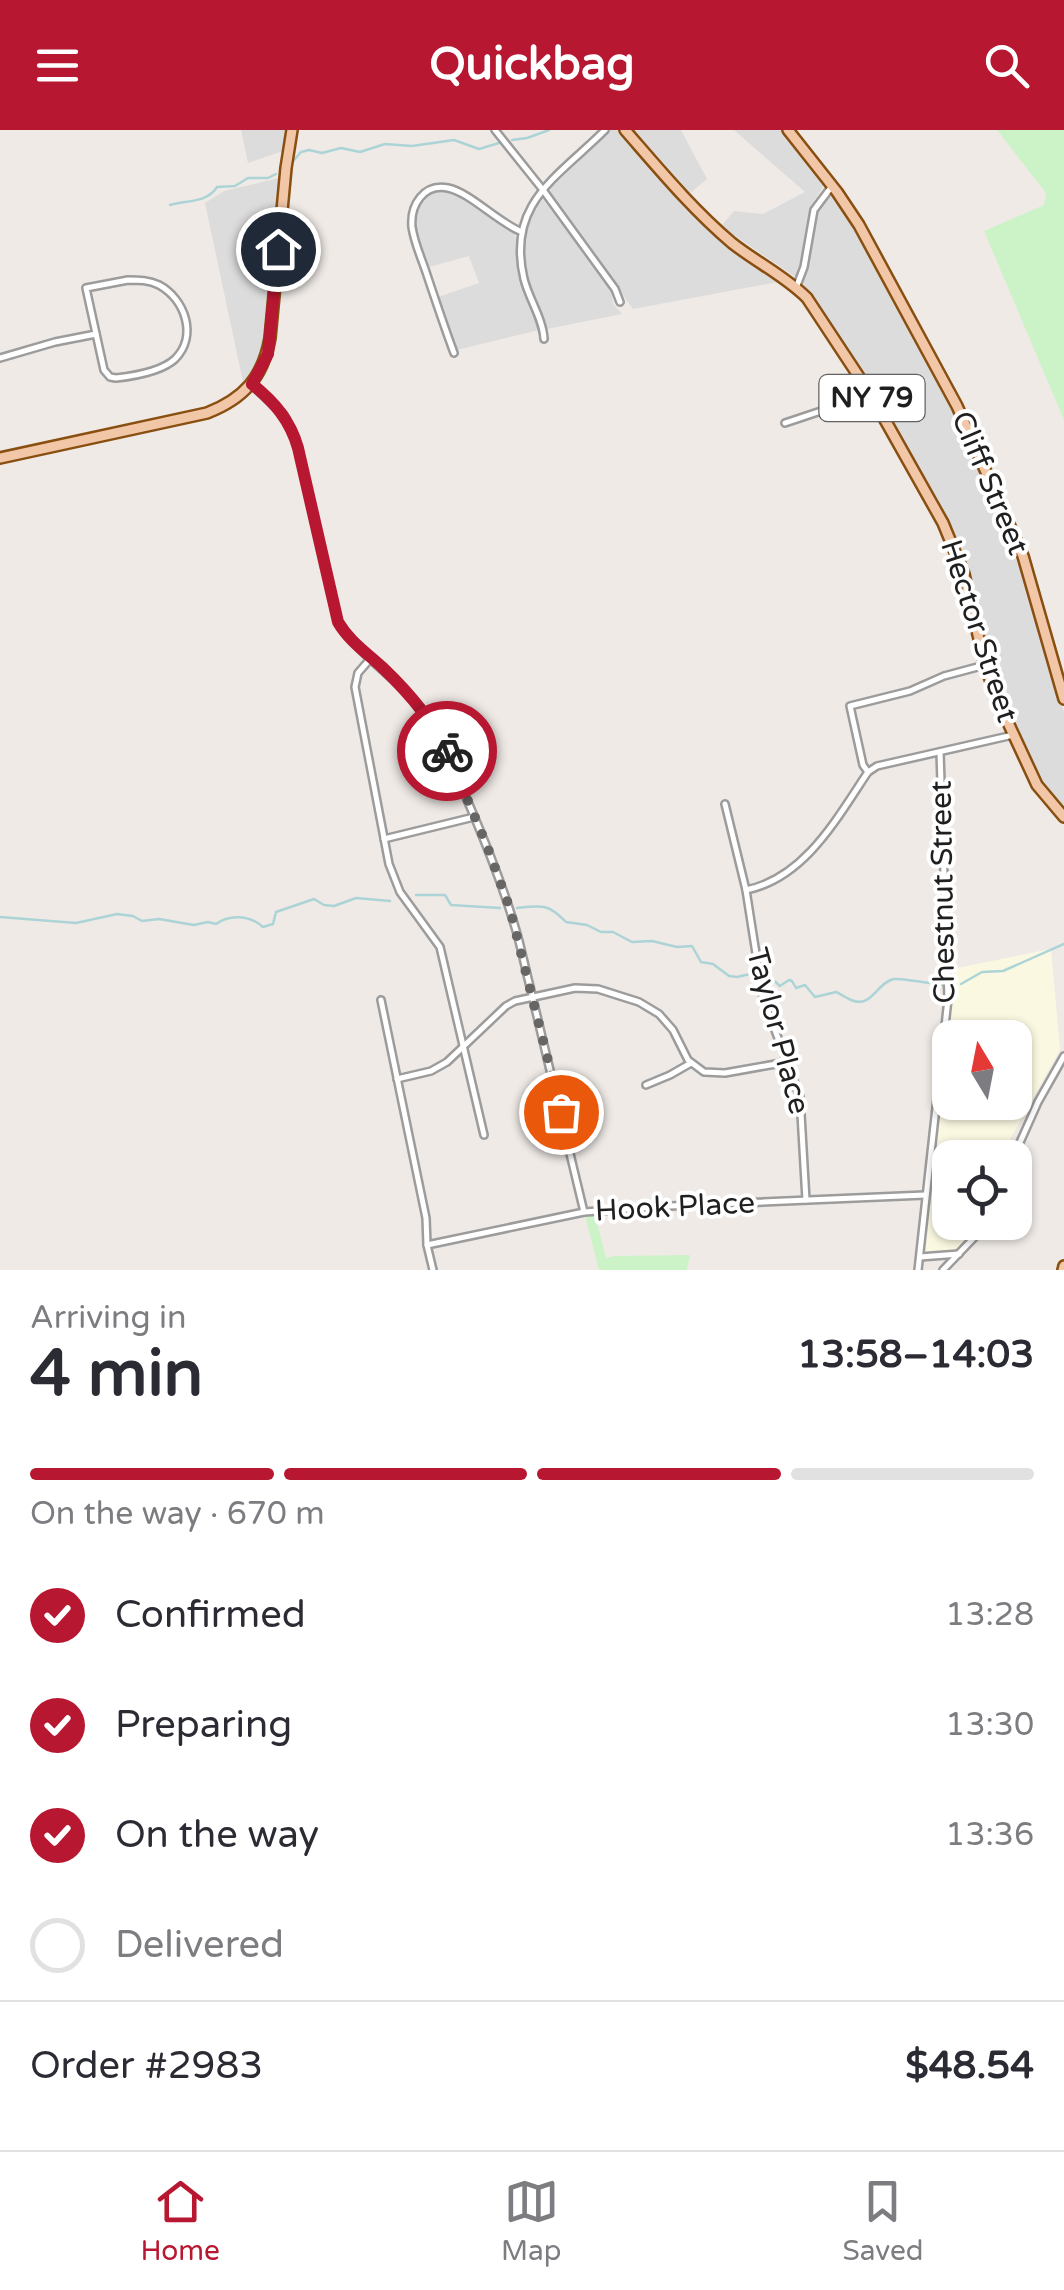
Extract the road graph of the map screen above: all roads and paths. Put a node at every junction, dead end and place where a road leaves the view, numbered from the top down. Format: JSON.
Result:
{"nodes":[{"id":1,"x":292,"y":130,"type":"edge"},
{"id":2,"x":495,"y":130,"type":"edge"},
{"id":3,"x":606,"y":130,"type":"edge"},
{"id":4,"x":625,"y":130,"type":"edge"},
{"id":5,"x":788,"y":130,"type":"edge"},
{"id":6,"x":832,"y":186,"type":"junction"},
{"id":7,"x":543,"y":190,"type":"junction"},
{"id":8,"x":522,"y":232,"type":"junction"},
{"id":9,"x":796,"y":288,"type":"junction"},
{"id":10,"x":620,"y":302,"type":"dead end"},
{"id":11,"x":96,"y":334,"type":"junction"},
{"id":12,"x":544,"y":339,"type":"dead end"},
{"id":13,"x":454,"y":353,"type":"dead end"},
{"id":14,"x":0,"y":358,"type":"edge"},
{"id":15,"x":252,"y":384,"type":"junction"},
{"id":16,"x":867,"y":390,"type":"junction"},
{"id":17,"x":784,"y":423,"type":"dead end"},
{"id":18,"x":0,"y":458,"type":"edge"},
{"id":19,"x":372,"y":658,"type":"junction"},
{"id":20,"x":985,"y":664,"type":"junction"},
{"id":21,"x":1064,"y":699,"type":"edge"},
{"id":22,"x":1013,"y":736,"type":"junction"},
{"id":23,"x":940,"y":752,"type":"junction"},
{"id":24,"x":868,"y":772,"type":"junction"},
{"id":25,"x":725,"y":804,"type":"dead end"},
{"id":26,"x":474,"y":817,"type":"junction"},
{"id":27,"x":1064,"y":817,"type":"edge"},
{"id":28,"x":384,"y":839,"type":"junction"},
{"id":29,"x":746,"y":890,"type":"junction"},
{"id":30,"x":533,"y":996,"type":"junction"},
{"id":31,"x":381,"y":1000,"type":"dead end"},
{"id":32,"x":464,"y":1046,"type":"junction"},
{"id":33,"x":1064,"y":1056,"type":"edge"},
{"id":34,"x":691,"y":1062,"type":"junction"},
{"id":35,"x":786,"y":1062,"type":"junction"},
{"id":36,"x":397,"y":1079,"type":"junction"},
{"id":37,"x":646,"y":1084,"type":"dead end"},
{"id":38,"x":484,"y":1134,"type":"dead end"},
{"id":39,"x":1020,"y":1140,"type":"edge"},
{"id":40,"x":926,"y":1195,"type":"junction"},
{"id":41,"x":806,"y":1200,"type":"junction"},
{"id":42,"x":584,"y":1212,"type":"junction"},
{"id":43,"x":973,"y":1240,"type":"edge"},
{"id":44,"x":427,"y":1245,"type":"junction"},
{"id":45,"x":962,"y":1253,"type":"junction"},
{"id":46,"x":920,"y":1257,"type":"junction"},
{"id":47,"x":433,"y":1270,"type":"edge"},
{"id":48,"x":918,"y":1270,"type":"edge"},
{"id":49,"x":943,"y":1270,"type":"edge"}],
"edges":[{"from":1,"to":15,"type":"main road"},
{"from":2,"to":7,"type":"street"},
{"from":3,"to":7,"type":"street"},
{"from":4,"to":9,"type":"main road","name":"Hector Street","number":"NY 79"},
{"from":5,"to":6,"type":"main road","name":"Cliff Street"},
{"from":6,"to":9,"type":"street"},
{"from":6,"to":21,"type":"main road","name":"Cliff Street"},
{"from":7,"to":8,"type":"street"},
{"from":7,"to":10,"type":"street"},
{"from":8,"to":12,"type":"street"},
{"from":8,"to":13,"type":"street"},
{"from":9,"to":16,"type":"main road","name":"Hector Street","number":"NY 79"},
{"from":11,"to":11,"type":"street"},
{"from":11,"to":14,"type":"street"},
{"from":15,"to":18,"type":"main road"},
{"from":15,"to":19,"type":"street"},
{"from":16,"to":17,"type":"street"},
{"from":16,"to":20,"type":"main road","name":"Hector Street","number":"NY 79"},
{"from":19,"to":26,"type":"street"},
{"from":19,"to":28,"type":"street"},
{"from":20,"to":22,"type":"main road","name":"Hector Street","number":"NY 79"},
{"from":20,"to":24,"type":"street"},
{"from":22,"to":23,"type":"street"},
{"from":22,"to":27,"type":"main road","name":"Hector Street","number":"NY 79"},
{"from":23,"to":24,"type":"street"},
{"from":23,"to":40,"type":"street","name":"Chestnut Street"},
{"from":24,"to":29,"type":"street"},
{"from":25,"to":29,"type":"street","name":"Taylor Place"},
{"from":26,"to":28,"type":"street"},
{"from":26,"to":30,"type":"street"},
{"from":28,"to":32,"type":"street"},
{"from":29,"to":35,"type":"street","name":"Taylor Place"},
{"from":30,"to":32,"type":"street"},
{"from":30,"to":34,"type":"street"},
{"from":30,"to":42,"type":"street"},
{"from":31,"to":36,"type":"street"},
{"from":32,"to":36,"type":"street"},
{"from":32,"to":38,"type":"street"},
{"from":33,"to":39,"type":"street"},
{"from":34,"to":35,"type":"street"},
{"from":34,"to":37,"type":"street"},
{"from":35,"to":41,"type":"street","name":"Taylor Place"},
{"from":36,"to":44,"type":"street"},
{"from":40,"to":41,"type":"street","name":"Hook Place"},
{"from":40,"to":46,"type":"street","name":"Chestnut Street"},
{"from":41,"to":42,"type":"street","name":"Hook Place"},
{"from":42,"to":44,"type":"street","name":"Hook Place"},
{"from":43,"to":45,"type":"street"},
{"from":44,"to":47,"type":"street"},
{"from":45,"to":46,"type":"street"},
{"from":45,"to":49,"type":"street"},
{"from":46,"to":48,"type":"street","name":"Chestnut Street"}]}
